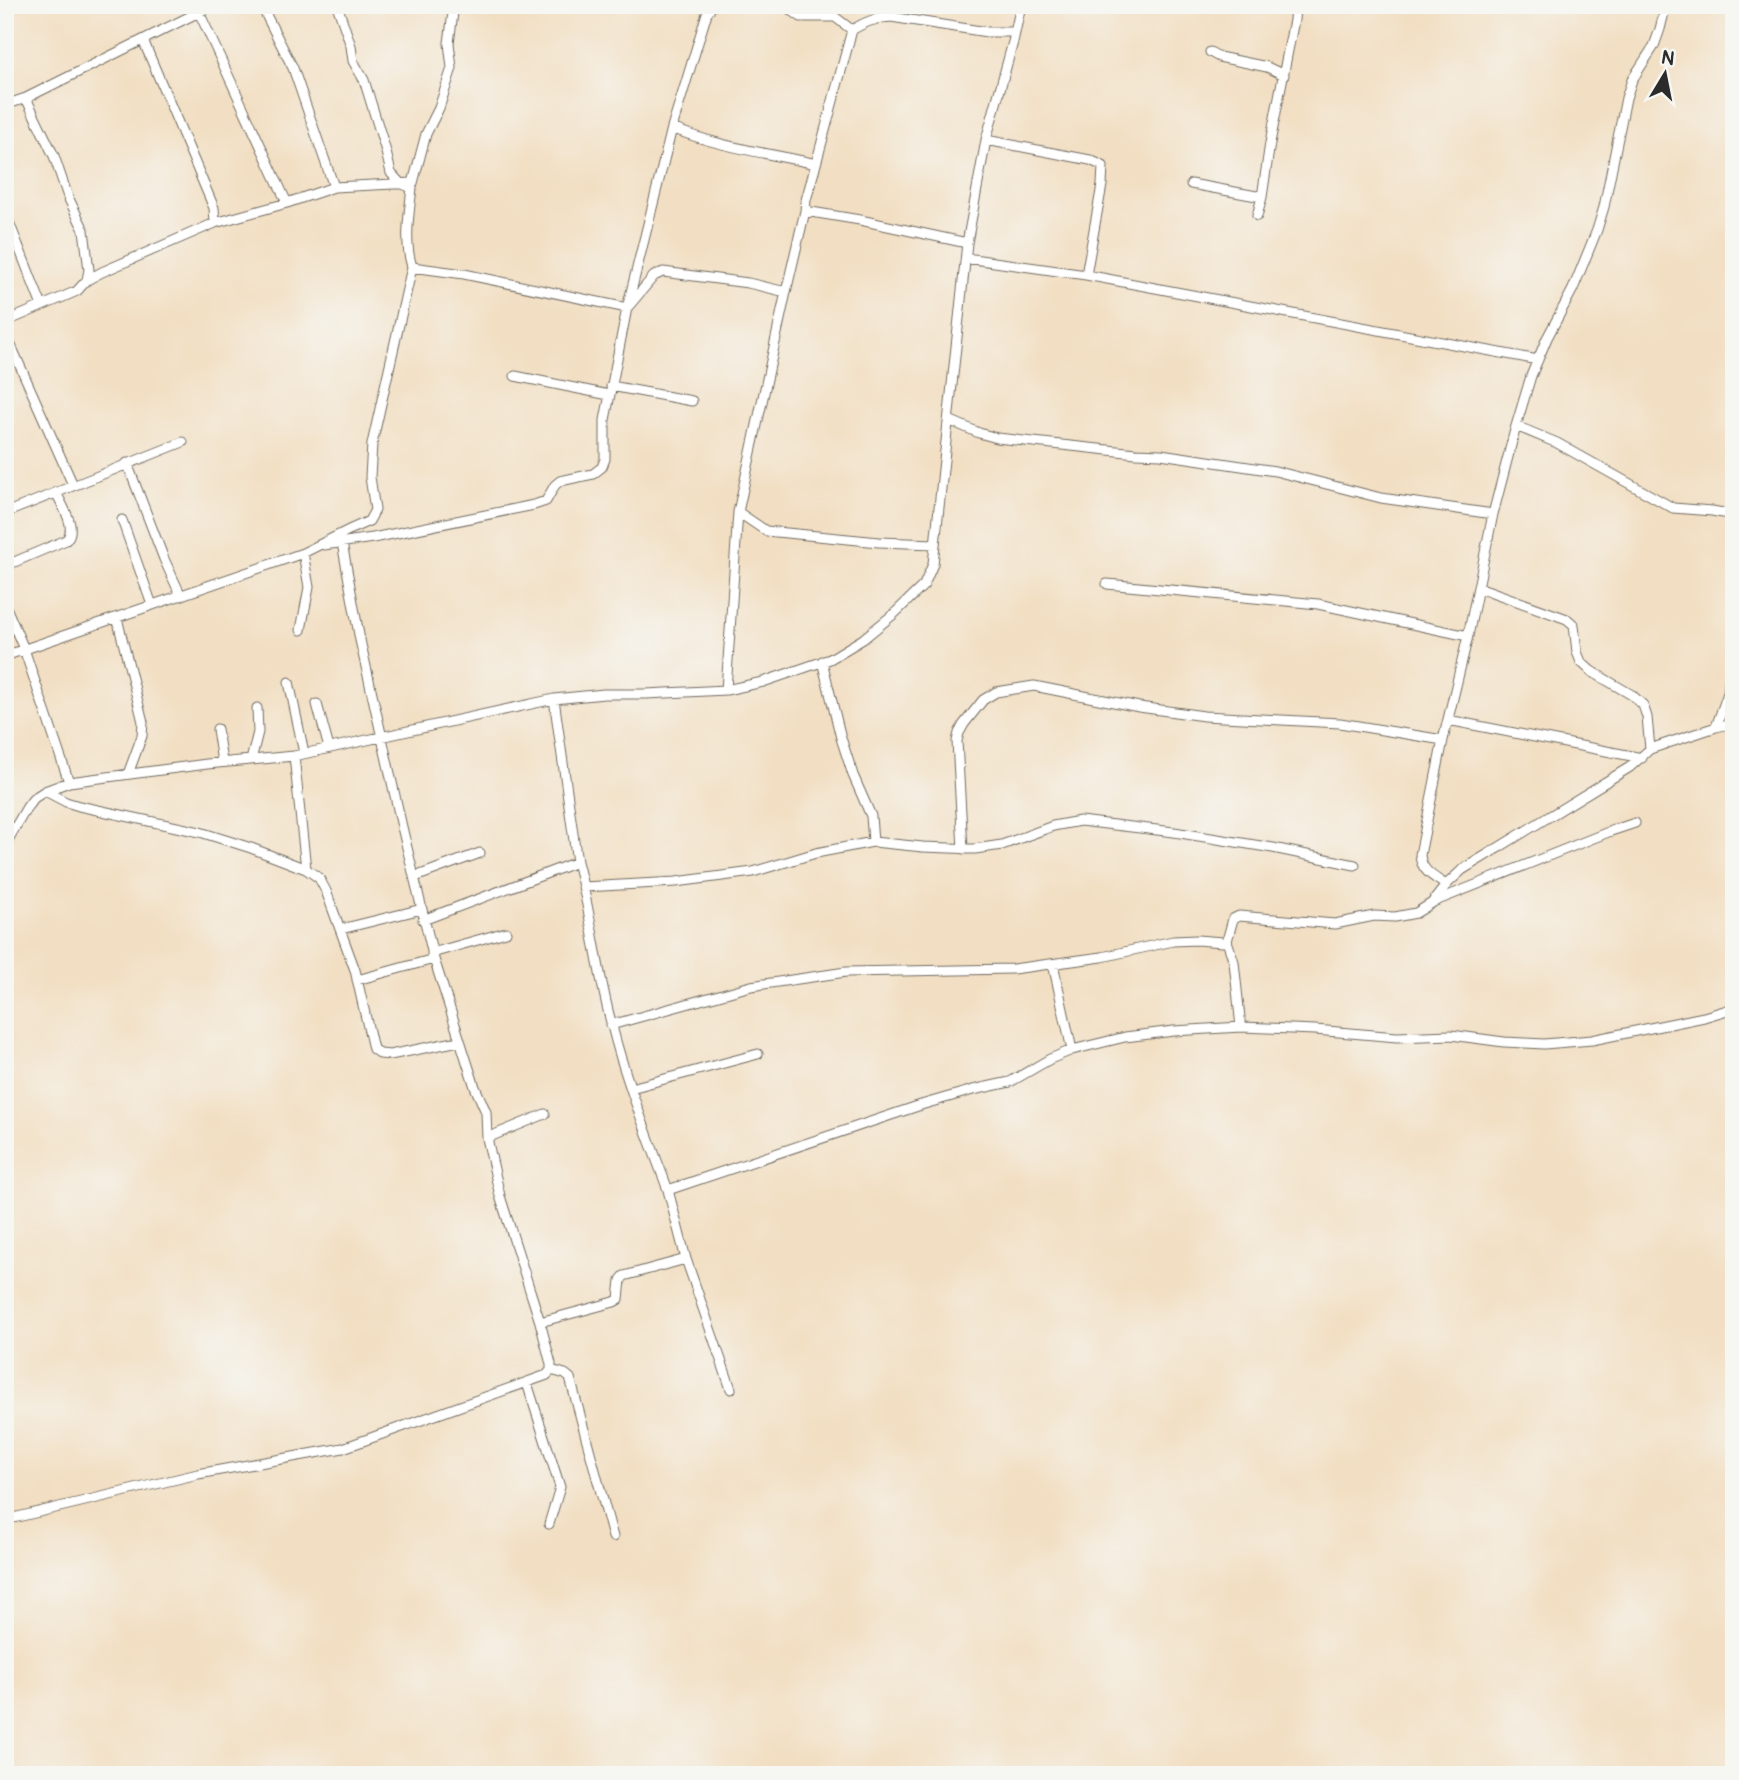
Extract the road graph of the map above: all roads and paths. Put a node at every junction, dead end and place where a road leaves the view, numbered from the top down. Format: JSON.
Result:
{"nodes":[{"id":1,"x":214,"y":5,"type":"edge"},
{"id":2,"x":261,"y":5,"type":"edge"},
{"id":3,"x":337,"y":5,"type":"edge"},
{"id":4,"x":454,"y":5,"type":"edge"},
{"id":5,"x":784,"y":5,"type":"edge"},
{"id":6,"x":1021,"y":5,"type":"edge"},
{"id":7,"x":1295,"y":5,"type":"edge"},
{"id":8,"x":1666,"y":5,"type":"edge"},
{"id":9,"x":708,"y":8,"type":"edge"},
{"id":10,"x":199,"y":12,"type":"junction"},
{"id":11,"x":852,"y":30,"type":"junction"},
{"id":12,"x":1015,"y":32,"type":"junction"},
{"id":13,"x":143,"y":40,"type":"junction"},
{"id":14,"x":1210,"y":51,"type":"dead end"},
{"id":15,"x":1284,"y":75,"type":"junction"},
{"id":16,"x":26,"y":98,"type":"junction"},
{"id":17,"x":5,"y":105,"type":"edge"},
{"id":18,"x":672,"y":128,"type":"junction"},
{"id":19,"x":986,"y":140,"type":"junction"},
{"id":20,"x":816,"y":164,"type":"junction"},
{"id":21,"x":400,"y":183,"type":"junction"},
{"id":22,"x":1191,"y":184,"type":"dead end"},
{"id":23,"x":334,"y":187,"type":"junction"},
{"id":24,"x":1262,"y":197,"type":"junction"},
{"id":25,"x":287,"y":203,"type":"junction"},
{"id":26,"x":804,"y":211,"type":"junction"},
{"id":27,"x":5,"y":212,"type":"edge"},
{"id":28,"x":1257,"y":216,"type":"dead end"},
{"id":29,"x":215,"y":223,"type":"junction"},
{"id":30,"x":967,"y":243,"type":"junction"},
{"id":31,"x":966,"y":258,"type":"junction"},
{"id":32,"x":412,"y":267,"type":"junction"},
{"id":33,"x":1086,"y":275,"type":"junction"},
{"id":34,"x":87,"y":280,"type":"junction"},
{"id":35,"x":786,"y":292,"type":"junction"},
{"id":36,"x":43,"y":306,"type":"junction"},
{"id":37,"x":627,"y":308,"type":"junction"},
{"id":38,"x":5,"y":322,"type":"edge"},
{"id":39,"x":5,"y":332,"type":"edge"},
{"id":40,"x":1538,"y":360,"type":"junction"},
{"id":41,"x":515,"y":376,"type":"dead end"},
{"id":42,"x":610,"y":391,"type":"junction"},
{"id":43,"x":692,"y":401,"type":"dead end"},
{"id":44,"x":949,"y":420,"type":"junction"},
{"id":45,"x":1516,"y":426,"type":"junction"},
{"id":46,"x":183,"y":442,"type":"dead end"},
{"id":47,"x":127,"y":463,"type":"junction"},
{"id":48,"x":73,"y":485,"type":"junction"},
{"id":49,"x":56,"y":492,"type":"junction"},
{"id":50,"x":738,"y":512,"type":"junction"},
{"id":51,"x":5,"y":513,"type":"edge"},
{"id":52,"x":1493,"y":514,"type":"junction"},
{"id":53,"x":1734,"y":515,"type":"edge"},
{"id":54,"x":122,"y":520,"type":"dead end"},
{"id":55,"x":342,"y":543,"type":"junction"},
{"id":56,"x":935,"y":544,"type":"junction"},
{"id":57,"x":319,"y":546,"type":"junction"},
{"id":58,"x":303,"y":553,"type":"junction"},
{"id":59,"x":5,"y":566,"type":"edge"},
{"id":60,"x":1107,"y":584,"type":"dead end"},
{"id":61,"x":1478,"y":587,"type":"junction"},
{"id":62,"x":181,"y":596,"type":"junction"},
{"id":63,"x":5,"y":605,"type":"edge"},
{"id":64,"x":152,"y":606,"type":"junction"},
{"id":65,"x":117,"y":618,"type":"junction"},
{"id":66,"x":301,"y":630,"type":"dead end"},
{"id":67,"x":1468,"y":636,"type":"junction"},
{"id":68,"x":1734,"y":642,"type":"edge"},
{"id":69,"x":24,"y":649,"type":"junction"},
{"id":70,"x":5,"y":656,"type":"edge"},
{"id":71,"x":822,"y":662,"type":"junction"},
{"id":72,"x":289,"y":682,"type":"dead end"},
{"id":73,"x":726,"y":690,"type":"junction"},
{"id":74,"x":554,"y":699,"type":"junction"},
{"id":75,"x":317,"y":704,"type":"dead end"},
{"id":76,"x":257,"y":708,"type":"dead end"},
{"id":77,"x":1448,"y":720,"type":"junction"},
{"id":78,"x":1734,"y":723,"type":"edge"},
{"id":79,"x":1716,"y":727,"type":"junction"},
{"id":80,"x":217,"y":729,"type":"dead end"},
{"id":81,"x":382,"y":736,"type":"junction"},
{"id":82,"x":1443,"y":740,"type":"junction"},
{"id":83,"x":329,"y":748,"type":"junction"},
{"id":84,"x":1650,"y":749,"type":"junction"},
{"id":85,"x":299,"y":755,"type":"junction"},
{"id":86,"x":1642,"y":758,"type":"junction"},
{"id":87,"x":251,"y":760,"type":"junction"},
{"id":88,"x":222,"y":762,"type":"junction"},
{"id":89,"x":128,"y":774,"type":"junction"},
{"id":90,"x":69,"y":782,"type":"junction"},
{"id":91,"x":45,"y":791,"type":"junction"},
{"id":92,"x":1635,"y":823,"type":"dead end"},
{"id":93,"x":873,"y":842,"type":"junction"},
{"id":94,"x":5,"y":845,"type":"edge"},
{"id":95,"x":963,"y":849,"type":"junction"},
{"id":96,"x":480,"y":853,"type":"dead end"},
{"id":97,"x":577,"y":862,"type":"junction"},
{"id":98,"x":1355,"y":864,"type":"dead end"},
{"id":99,"x":306,"y":869,"type":"junction"},
{"id":100,"x":415,"y":877,"type":"junction"},
{"id":101,"x":1446,"y":885,"type":"junction"},
{"id":102,"x":584,"y":887,"type":"junction"},
{"id":103,"x":1432,"y":903,"type":"junction"},
{"id":104,"x":422,"y":909,"type":"junction"},
{"id":105,"x":423,"y":920,"type":"junction"},
{"id":106,"x":341,"y":929,"type":"junction"},
{"id":107,"x":506,"y":932,"type":"dead end"},
{"id":108,"x":1227,"y":941,"type":"junction"},
{"id":109,"x":433,"y":956,"type":"junction"},
{"id":110,"x":1053,"y":964,"type":"junction"},
{"id":111,"x":357,"y":980,"type":"junction"},
{"id":112,"x":1734,"y":1008,"type":"edge"},
{"id":113,"x":611,"y":1025,"type":"junction"},
{"id":114,"x":1241,"y":1027,"type":"junction"},
{"id":115,"x":459,"y":1041,"type":"junction"},
{"id":116,"x":1072,"y":1050,"type":"junction"},
{"id":117,"x":758,"y":1054,"type":"dead end"},
{"id":118,"x":631,"y":1088,"type":"junction"},
{"id":119,"x":545,"y":1114,"type":"dead end"},
{"id":120,"x":488,"y":1138,"type":"junction"},
{"id":121,"x":667,"y":1190,"type":"junction"},
{"id":122,"x":686,"y":1259,"type":"junction"},
{"id":123,"x":540,"y":1322,"type":"junction"},
{"id":124,"x":551,"y":1370,"type":"junction"},
{"id":125,"x":527,"y":1383,"type":"junction"},
{"id":126,"x":731,"y":1389,"type":"dead end"},
{"id":127,"x":5,"y":1520,"type":"edge"},
{"id":128,"x":550,"y":1524,"type":"dead end"},
{"id":129,"x":612,"y":1538,"type":"dead end"}],
"edges":[{"from":1,"to":10,"type":"street"},
{"from":2,"to":23,"type":"street"},
{"from":3,"to":21,"type":"street"},
{"from":4,"to":21,"type":"street"},
{"from":5,"to":11,"type":"street"},
{"from":6,"to":12,"type":"street"},
{"from":7,"to":15,"type":"street"},
{"from":8,"to":40,"type":"street"},
{"from":9,"to":18,"type":"street"},
{"from":10,"to":13,"type":"street"},
{"from":10,"to":25,"type":"street"},
{"from":11,"to":12,"type":"street"},
{"from":11,"to":20,"type":"street"},
{"from":12,"to":19,"type":"street"},
{"from":13,"to":16,"type":"street"},
{"from":13,"to":29,"type":"street"},
{"from":14,"to":15,"type":"street"},
{"from":15,"to":24,"type":"street"},
{"from":16,"to":17,"type":"street"},
{"from":16,"to":34,"type":"street"},
{"from":18,"to":20,"type":"street"},
{"from":18,"to":37,"type":"street"},
{"from":19,"to":30,"type":"street"},
{"from":19,"to":33,"type":"street"},
{"from":20,"to":26,"type":"street"},
{"from":21,"to":23,"type":"street"},
{"from":21,"to":32,"type":"street"},
{"from":22,"to":24,"type":"street"},
{"from":23,"to":25,"type":"street"},
{"from":24,"to":28,"type":"street"},
{"from":25,"to":29,"type":"street"},
{"from":26,"to":30,"type":"street"},
{"from":26,"to":35,"type":"street"},
{"from":27,"to":36,"type":"street"},
{"from":29,"to":34,"type":"street"},
{"from":30,"to":31,"type":"street"},
{"from":31,"to":33,"type":"street"},
{"from":31,"to":44,"type":"street"},
{"from":32,"to":37,"type":"street"},
{"from":32,"to":57,"type":"street"},
{"from":33,"to":40,"type":"street"},
{"from":34,"to":36,"type":"street"},
{"from":35,"to":37,"type":"street"},
{"from":35,"to":50,"type":"street"},
{"from":36,"to":38,"type":"street"},
{"from":37,"to":42,"type":"street"},
{"from":39,"to":48,"type":"street"},
{"from":40,"to":45,"type":"street"},
{"from":41,"to":42,"type":"street"},
{"from":42,"to":43,"type":"street"},
{"from":42,"to":55,"type":"street"},
{"from":44,"to":52,"type":"street"},
{"from":44,"to":56,"type":"street"},
{"from":45,"to":52,"type":"street"},
{"from":45,"to":53,"type":"street"},
{"from":46,"to":47,"type":"street"},
{"from":47,"to":48,"type":"street"},
{"from":47,"to":62,"type":"street"},
{"from":48,"to":49,"type":"street"},
{"from":49,"to":51,"type":"street"},
{"from":49,"to":59,"type":"street"},
{"from":50,"to":56,"type":"street"},
{"from":50,"to":73,"type":"street"},
{"from":52,"to":61,"type":"street"},
{"from":54,"to":64,"type":"street"},
{"from":55,"to":57,"type":"street"},
{"from":55,"to":81,"type":"street"},
{"from":56,"to":71,"type":"street"},
{"from":57,"to":58,"type":"street"},
{"from":58,"to":62,"type":"street"},
{"from":58,"to":66,"type":"street"},
{"from":60,"to":67,"type":"street"},
{"from":61,"to":67,"type":"street"},
{"from":61,"to":84,"type":"street"},
{"from":62,"to":64,"type":"street"},
{"from":63,"to":69,"type":"street"},
{"from":64,"to":65,"type":"street"},
{"from":65,"to":69,"type":"street"},
{"from":65,"to":89,"type":"street"},
{"from":67,"to":77,"type":"street"},
{"from":68,"to":79,"type":"street"},
{"from":69,"to":70,"type":"street"},
{"from":69,"to":90,"type":"street"},
{"from":71,"to":73,"type":"street"},
{"from":71,"to":93,"type":"street"},
{"from":72,"to":85,"type":"street"},
{"from":73,"to":74,"type":"street"},
{"from":74,"to":81,"type":"street"},
{"from":74,"to":97,"type":"street"},
{"from":75,"to":83,"type":"street"},
{"from":76,"to":87,"type":"street"},
{"from":77,"to":82,"type":"street"},
{"from":77,"to":86,"type":"street"},
{"from":78,"to":79,"type":"street"},
{"from":79,"to":84,"type":"street"},
{"from":80,"to":88,"type":"street"},
{"from":81,"to":83,"type":"street"},
{"from":81,"to":100,"type":"street"},
{"from":82,"to":95,"type":"street"},
{"from":82,"to":101,"type":"street"},
{"from":83,"to":85,"type":"street"},
{"from":84,"to":86,"type":"street"},
{"from":85,"to":87,"type":"street"},
{"from":85,"to":99,"type":"street"},
{"from":86,"to":101,"type":"street"},
{"from":87,"to":88,"type":"street"},
{"from":88,"to":89,"type":"street"},
{"from":89,"to":90,"type":"street"},
{"from":90,"to":91,"type":"street"},
{"from":91,"to":94,"type":"street"},
{"from":91,"to":99,"type":"street"},
{"from":92,"to":103,"type":"street"},
{"from":93,"to":95,"type":"street"},
{"from":93,"to":102,"type":"street"},
{"from":95,"to":98,"type":"street"},
{"from":96,"to":100,"type":"street"},
{"from":97,"to":102,"type":"street"},
{"from":97,"to":105,"type":"street"},
{"from":99,"to":106,"type":"street"},
{"from":100,"to":104,"type":"street"},
{"from":101,"to":103,"type":"street"},
{"from":102,"to":113,"type":"street"},
{"from":103,"to":108,"type":"street"},
{"from":104,"to":105,"type":"street"},
{"from":104,"to":106,"type":"street"},
{"from":105,"to":109,"type":"street"},
{"from":106,"to":111,"type":"street"},
{"from":107,"to":109,"type":"street"},
{"from":108,"to":110,"type":"street"},
{"from":108,"to":114,"type":"street"},
{"from":109,"to":111,"type":"street"},
{"from":109,"to":115,"type":"street"},
{"from":110,"to":113,"type":"street"},
{"from":110,"to":116,"type":"street"},
{"from":111,"to":115,"type":"street"},
{"from":112,"to":114,"type":"street"},
{"from":113,"to":118,"type":"street"},
{"from":114,"to":116,"type":"street"},
{"from":115,"to":120,"type":"street"},
{"from":116,"to":121,"type":"street"},
{"from":117,"to":118,"type":"street"},
{"from":118,"to":121,"type":"street"},
{"from":119,"to":120,"type":"street"},
{"from":120,"to":123,"type":"street"},
{"from":121,"to":122,"type":"street"},
{"from":122,"to":123,"type":"street"},
{"from":122,"to":126,"type":"street"},
{"from":123,"to":124,"type":"street"},
{"from":124,"to":125,"type":"street"},
{"from":124,"to":129,"type":"street"},
{"from":125,"to":127,"type":"street"},
{"from":125,"to":128,"type":"street"}]}
